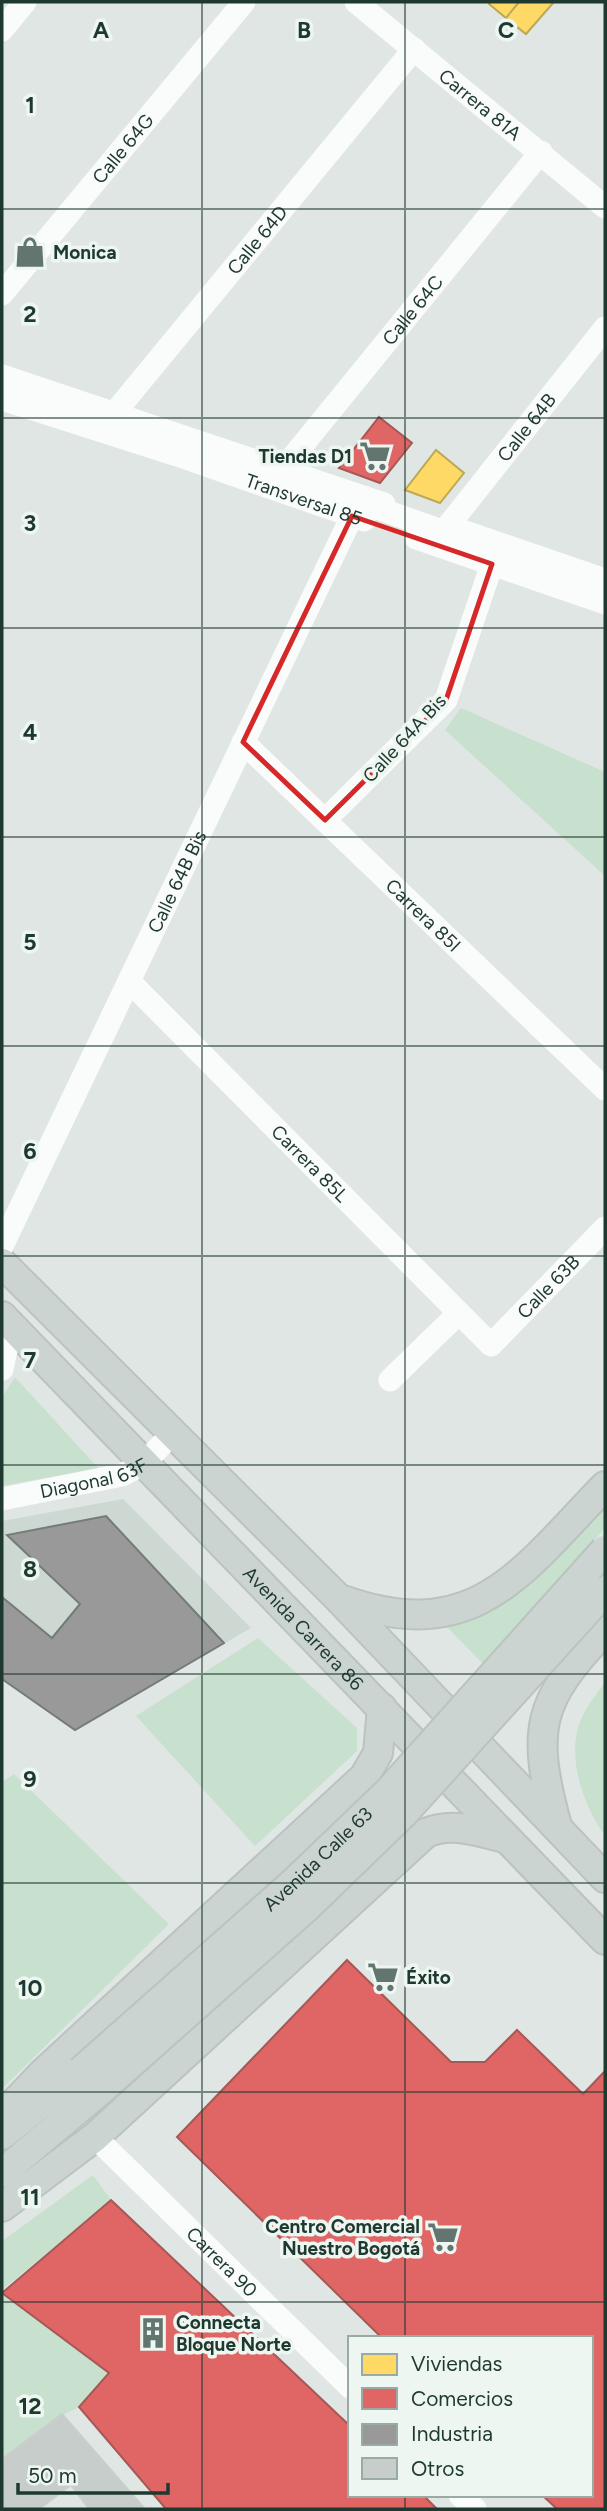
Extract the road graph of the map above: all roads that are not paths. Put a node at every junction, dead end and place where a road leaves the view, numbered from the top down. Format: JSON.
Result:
{"nodes":[{"id":1,"x":25,"y":2,"type":"edge"},
{"id":2,"x":244,"y":2,"type":"edge"},
{"id":3,"x":356,"y":2,"type":"edge"},
{"id":4,"x":2,"y":30,"type":"edge"},
{"id":5,"x":414,"y":49,"type":"junction"},
{"id":6,"x":541,"y":152,"type":"junction"},
{"id":7,"x":605,"y":206,"type":"edge"},
{"id":8,"x":2,"y":294,"type":"edge"},
{"id":9,"x":605,"y":328,"type":"edge"},
{"id":10,"x":2,"y":376,"type":"edge"},
{"id":11,"x":2,"y":399,"type":"edge"},
{"id":12,"x":108,"y":421,"type":"junction"},
{"id":13,"x":283,"y":469,"type":"junction"},
{"id":14,"x":352,"y":516,"type":"junction"},
{"id":15,"x":448,"y":526,"type":"junction"},
{"id":16,"x":477,"y":536,"type":"junction"},
{"id":17,"x":492,"y":564,"type":"junction"},
{"id":18,"x":605,"y":580,"type":"edge"},
{"id":19,"x":605,"y":603,"type":"edge"},
{"id":20,"x":243,"y":742,"type":"junction"},
{"id":21,"x":325,"y":820,"type":"junction"},
{"id":22,"x":129,"y":981,"type":"junction"},
{"id":23,"x":605,"y":1089,"type":"edge"},
{"id":24,"x":605,"y":1228,"type":"edge"},
{"id":25,"x":2,"y":1246,"type":"edge"},
{"id":26,"x":2,"y":1263,"type":"edge"},
{"id":27,"x":459,"y":1313,"type":"junction"},
{"id":28,"x":7,"y":1322,"type":"edge"},
{"id":29,"x":491,"y":1345,"type":"joint"},
{"id":30,"x":2,"y":1369,"type":"edge"},
{"id":31,"x":390,"y":1380,"type":"dead end"},
{"id":32,"x":173,"y":1433,"type":"junction"},
{"id":33,"x":143,"y":1464,"type":"junction"},
{"id":34,"x":605,"y":1486,"type":"edge"},
{"id":35,"x":2,"y":1499,"type":"edge"},
{"id":36,"x":605,"y":1550,"type":"edge"},
{"id":37,"x":605,"y":1591,"type":"edge"},
{"id":38,"x":338,"y":1598,"type":"junction"},
{"id":39,"x":605,"y":1630,"type":"edge"},
{"id":40,"x":382,"y":1708,"type":"junction"},
{"id":41,"x":558,"y":1829,"type":"junction"},
{"id":42,"x":505,"y":1838,"type":"junction"},
{"id":43,"x":605,"y":1878,"type":"edge"},
{"id":44,"x":605,"y":1940,"type":"edge"},
{"id":45,"x":91,"y":2080,"type":"junction"},
{"id":46,"x":2,"y":2116,"type":"edge"},
{"id":47,"x":2,"y":2135,"type":"edge"},
{"id":48,"x":95,"y":2137,"type":"junction"},
{"id":49,"x":2,"y":2173,"type":"edge"},
{"id":50,"x":2,"y":2207,"type":"edge"},
{"id":51,"x":348,"y":2385,"type":"edge"},
{"id":52,"x":462,"y":2497,"type":"edge"},
{"id":53,"x":475,"y":2509,"type":"edge"}],
"edges":[{"from":1,"to":4,"type":"street"},
{"from":2,"to":8,"type":"street","name":"Calle 64G"},
{"from":3,"to":5,"type":"street","name":"Carrera 81A"},
{"from":5,"to":6,"type":"street","name":"Carrera 81A"},
{"from":5,"to":12,"type":"street","name":"Calle 64D"},
{"from":6,"to":7,"type":"street","name":"Carrera 81A"},
{"from":6,"to":13,"type":"street","name":"Calle 64C"},
{"from":9,"to":15,"type":"street","name":"Calle 64B"},
{"from":10,"to":12,"type":"street","name":"Transversal 85"},
{"from":11,"to":12,"type":"street","name":"Transversal 85"},
{"from":12,"to":13,"type":"street","name":"Transversal 85"},
{"from":12,"to":14,"type":"street","name":"Transversal 85"},
{"from":13,"to":15,"type":"street","name":"Transversal 85"},
{"from":14,"to":16,"type":"street"},
{"from":14,"to":17,"type":"street","name":"Transversal 85"},
{"from":14,"to":20,"type":"street","name":"Calle 64B Bis"},
{"from":15,"to":16,"type":"street","name":"Transversal 85"},
{"from":16,"to":18,"type":"street","name":"Transversal 85"},
{"from":17,"to":19,"type":"street","name":"Transversal 85"},
{"from":17,"to":21,"type":"street","name":"Calle 64A Bis"},
{"from":20,"to":21,"type":"street","name":"Carrera 85I"},
{"from":20,"to":22,"type":"street","name":"Calle 64B Bis"},
{"from":21,"to":23,"type":"street","name":"Carrera 85I"},
{"from":22,"to":25,"type":"street","name":"Calle 64B Bis"},
{"from":22,"to":27,"type":"street","name":"Carrera 85L"},
{"from":24,"to":29,"type":"street","name":"Calle 63B"},
{"from":26,"to":32,"type":"main road"},
{"from":27,"to":29,"type":"street","name":"Carrera 85L"},
{"from":27,"to":31,"type":"street"},
{"from":28,"to":30,"type":"street"},
{"from":28,"to":33,"type":"main road","name":"Avenida Carrera 86"},
{"from":32,"to":33,"type":"street","name":"Diagonal 63F"},
{"from":32,"to":38,"type":"main road"},
{"from":33,"to":35,"type":"street","name":"Diagonal 63F"},
{"from":33,"to":40,"type":"main road","name":"Avenida Carrera 86"},
{"from":34,"to":38,"type":"main road"},
{"from":36,"to":45,"type":"main road","name":"Avenida Calle 63","bridge":true},
{"from":37,"to":45,"type":"main road","name":"Avenida Calle 63","bridge":true},
{"from":38,"to":41,"type":"main road"},
{"from":39,"to":41,"type":"main road"},
{"from":40,"to":42,"type":"main road","name":"Avenida Carrera 86"},
{"from":40,"to":46,"type":"main road"},
{"from":41,"to":43,"type":"main road"},
{"from":42,"to":44,"type":"main road","name":"Avenida Carrera 86"},
{"from":42,"to":48,"type":"main road"},
{"from":45,"to":47,"type":"main road","name":"Avenida Calle 63"},
{"from":45,"to":49,"type":"main road","name":"Avenida Calle 63"},
{"from":48,"to":50,"type":"main road"},
{"from":48,"to":51,"type":"street","name":"Carrera 90"},
{"from":52,"to":53,"type":"street"}]}
